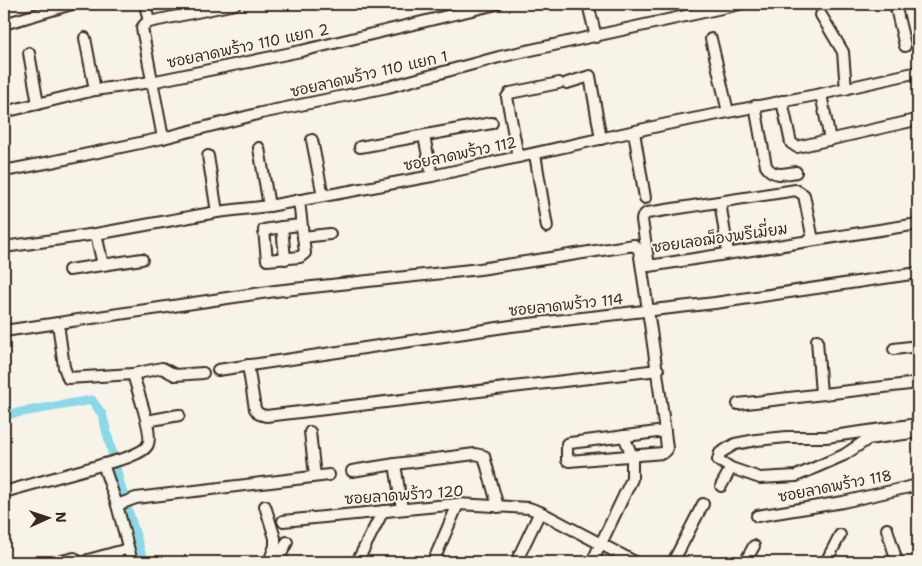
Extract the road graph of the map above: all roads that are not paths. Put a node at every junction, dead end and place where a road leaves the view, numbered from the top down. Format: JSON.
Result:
{"nodes":[{"id":1,"x":72,"y":4,"type":"edge"},
{"id":2,"x":145,"y":4,"type":"edge"},
{"id":3,"x":235,"y":4,"type":"edge"},
{"id":4,"x":497,"y":4,"type":"edge"},
{"id":5,"x":588,"y":4,"type":"edge"},
{"id":6,"x":740,"y":4,"type":"edge"},
{"id":7,"x":895,"y":4,"type":"edge"},
{"id":8,"x":189,"y":9,"type":"edge"},
{"id":9,"x":821,"y":15,"type":"dead end"},
{"id":10,"x":150,"y":22,"type":"junction"},
{"id":11,"x":4,"y":24,"type":"edge"},
{"id":12,"x":596,"y":37,"type":"junction"},
{"id":13,"x":85,"y":38,"type":"dead end"},
{"id":14,"x":711,"y":39,"type":"dead end"},
{"id":15,"x":905,"y":46,"type":"dead end"},
{"id":16,"x":29,"y":53,"type":"dead end"},
{"id":17,"x":918,"y":72,"type":"edge"},
{"id":18,"x":151,"y":82,"type":"junction"},
{"id":19,"x":846,"y":89,"type":"junction"},
{"id":20,"x":95,"y":90,"type":"junction"},
{"id":21,"x":821,"y":94,"type":"junction"},
{"id":22,"x":782,"y":101,"type":"junction"},
{"id":23,"x":38,"y":104,"type":"junction"},
{"id":24,"x":754,"y":106,"type":"junction"},
{"id":25,"x":4,"y":112,"type":"edge"},
{"id":26,"x":728,"y":112,"type":"junction"},
{"id":27,"x":916,"y":120,"type":"dead end"},
{"id":28,"x":492,"y":124,"type":"dead end"},
{"id":29,"x":634,"y":132,"type":"junction"},
{"id":30,"x":424,"y":136,"type":"junction"},
{"id":31,"x":163,"y":138,"type":"junction"},
{"id":32,"x":601,"y":139,"type":"junction"},
{"id":33,"x":312,"y":140,"type":"dead end"},
{"id":34,"x":830,"y":140,"type":"junction"},
{"id":35,"x":360,"y":147,"type":"dead end"},
{"id":36,"x":259,"y":148,"type":"dead end"},
{"id":37,"x":535,"y":154,"type":"junction"},
{"id":38,"x":208,"y":156,"type":"dead end"},
{"id":39,"x":518,"y":157,"type":"junction"},
{"id":40,"x":4,"y":171,"type":"edge"},
{"id":41,"x":796,"y":172,"type":"dead end"},
{"id":42,"x":432,"y":176,"type":"junction"},
{"id":43,"x":323,"y":196,"type":"junction"},
{"id":44,"x":645,"y":198,"type":"dead end"},
{"id":45,"x":299,"y":200,"type":"junction"},
{"id":46,"x":720,"y":202,"type":"junction"},
{"id":47,"x":269,"y":206,"type":"junction"},
{"id":48,"x":217,"y":212,"type":"junction"},
{"id":49,"x":918,"y":224,"type":"edge"},
{"id":50,"x":302,"y":225,"type":"junction"},
{"id":51,"x":282,"y":227,"type":"junction"},
{"id":52,"x":547,"y":227,"type":"dead end"},
{"id":53,"x":96,"y":234,"type":"junction"},
{"id":54,"x":330,"y":234,"type":"dead end"},
{"id":55,"x":303,"y":237,"type":"junction"},
{"id":56,"x":813,"y":240,"type":"junction"},
{"id":57,"x":4,"y":247,"type":"edge"},
{"id":58,"x":728,"y":253,"type":"junction"},
{"id":59,"x":142,"y":259,"type":"dead end"},
{"id":60,"x":286,"y":259,"type":"junction"},
{"id":61,"x":103,"y":264,"type":"junction"},
{"id":62,"x":645,"y":266,"type":"junction"},
{"id":63,"x":69,"y":270,"type":"dead end"},
{"id":64,"x":918,"y":273,"type":"edge"},
{"id":65,"x":649,"y":311,"type":"junction"},
{"id":66,"x":58,"y":323,"type":"junction"},
{"id":67,"x":4,"y":331,"type":"edge"},
{"id":68,"x":817,"y":340,"type":"dead end"},
{"id":69,"x":918,"y":346,"type":"edge"},
{"id":70,"x":894,"y":349,"type":"dead end"},
{"id":71,"x":248,"y":365,"type":"junction"},
{"id":72,"x":218,"y":370,"type":"dead end"},
{"id":73,"x":658,"y":370,"type":"junction"},
{"id":74,"x":202,"y":372,"type":"dead end"},
{"id":75,"x":133,"y":374,"type":"junction"},
{"id":76,"x":918,"y":383,"type":"edge"},
{"id":77,"x":821,"y":394,"type":"junction"},
{"id":78,"x":738,"y":404,"type":"dead end"},
{"id":79,"x":179,"y":415,"type":"dead end"},
{"id":80,"x":147,"y":420,"type":"junction"},
{"id":81,"x":918,"y":424,"type":"edge"},
{"id":82,"x":665,"y":431,"type":"junction"},
{"id":83,"x":310,"y":432,"type":"dead end"},
{"id":84,"x":918,"y":432,"type":"edge"},
{"id":85,"x":624,"y":436,"type":"junction"},
{"id":86,"x":632,"y":456,"type":"junction"},
{"id":87,"x":107,"y":463,"type":"junction"},
{"id":88,"x":395,"y":464,"type":"junction"},
{"id":89,"x":731,"y":468,"type":"junction"},
{"id":90,"x":352,"y":471,"type":"dead end"},
{"id":91,"x":329,"y":475,"type":"dead end"},
{"id":92,"x":315,"y":476,"type":"junction"},
{"id":93,"x":918,"y":485,"type":"edge"},
{"id":94,"x":721,"y":486,"type":"dead end"},
{"id":95,"x":4,"y":492,"type":"edge"},
{"id":96,"x":119,"y":504,"type":"junction"},
{"id":97,"x":458,"y":504,"type":"junction"},
{"id":98,"x":703,"y":504,"type":"dead end"},
{"id":99,"x":265,"y":506,"type":"dead end"},
{"id":100,"x":498,"y":507,"type":"junction"},
{"id":101,"x":402,"y":509,"type":"junction"},
{"id":102,"x":383,"y":510,"type":"junction"},
{"id":103,"x":540,"y":512,"type":"junction"},
{"id":104,"x":757,"y":516,"type":"dead end"},
{"id":105,"x":283,"y":521,"type":"dead end"},
{"id":106,"x":887,"y":529,"type":"dead end"},
{"id":107,"x":840,"y":535,"type":"dead end"},
{"id":108,"x":287,"y":542,"type":"dead end"},
{"id":109,"x":601,"y":545,"type":"junction"},
{"id":110,"x":754,"y":546,"type":"dead end"},
{"id":111,"x":128,"y":549,"type":"junction"},
{"id":112,"x":57,"y":562,"type":"edge"},
{"id":113,"x":78,"y":562,"type":"edge"},
{"id":114,"x":89,"y":562,"type":"edge"},
{"id":115,"x":132,"y":562,"type":"edge"},
{"id":116,"x":269,"y":562,"type":"edge"},
{"id":117,"x":278,"y":562,"type":"edge"},
{"id":118,"x":357,"y":562,"type":"edge"},
{"id":119,"x":433,"y":562,"type":"edge"},
{"id":120,"x":516,"y":562,"type":"edge"},
{"id":121,"x":592,"y":562,"type":"edge"},
{"id":122,"x":635,"y":562,"type":"edge"},
{"id":123,"x":673,"y":562,"type":"edge"},
{"id":124,"x":746,"y":562,"type":"edge"},
{"id":125,"x":826,"y":562,"type":"edge"},
{"id":126,"x":897,"y":562,"type":"edge"}],
"edges":[{"from":1,"to":11,"type":"street"},
{"from":2,"to":10,"type":"street"},
{"from":3,"to":8,"type":"street"},
{"from":4,"to":18,"type":"street","name":"ซอยลาดพร้าว 110 แยก 2"},
{"from":5,"to":12,"type":"street"},
{"from":6,"to":12,"type":"street","name":"ซอยลาดพร้าว 110 แยก 1"},
{"from":7,"to":15,"type":"street"},
{"from":8,"to":10,"type":"street"},
{"from":9,"to":19,"type":"street"},
{"from":10,"to":18,"type":"street"},
{"from":12,"to":31,"type":"street","name":"ซอยลาดพร้าว 110 แยก 1"},
{"from":13,"to":20,"type":"street"},
{"from":14,"to":26,"type":"street"},
{"from":16,"to":23,"type":"street"},
{"from":17,"to":19,"type":"street","name":"ซอยลาดพร้าว 112"},
{"from":18,"to":20,"type":"street","name":"ซอยลาดพร้าว 110 แยก 2"},
{"from":18,"to":31,"type":"street"},
{"from":19,"to":21,"type":"street","name":"ซอยลาดพร้าว 112"},
{"from":20,"to":23,"type":"street","name":"ซอยลาดพร้าว 110 แยก 2"},
{"from":21,"to":22,"type":"street","name":"ซอยลาดพร้าว 112"},
{"from":21,"to":34,"type":"street"},
{"from":22,"to":24,"type":"street","name":"ซอยลาดพร้าว 112"},
{"from":22,"to":34,"type":"street"},
{"from":23,"to":25,"type":"street","name":"ซอยลาดพร้าว 110 แยก 2"},
{"from":24,"to":26,"type":"street","name":"ซอยลาดพร้าว 112"},
{"from":24,"to":41,"type":"street"},
{"from":26,"to":29,"type":"street","name":"ซอยลาดพร้าว 112"},
{"from":27,"to":34,"type":"street"},
{"from":28,"to":30,"type":"street"},
{"from":29,"to":32,"type":"street","name":"ซอยลาดพร้าว 112"},
{"from":29,"to":44,"type":"street"},
{"from":30,"to":35,"type":"street"},
{"from":30,"to":42,"type":"street"},
{"from":31,"to":40,"type":"street","name":"ซอยลาดพร้าว 110 แยก 1"},
{"from":32,"to":37,"type":"street","name":"ซอยลาดพร้าว 112"},
{"from":32,"to":39,"type":"street"},
{"from":33,"to":43,"type":"street"},
{"from":36,"to":47,"type":"street"},
{"from":37,"to":39,"type":"street","name":"ซอยลาดพร้าว 112"},
{"from":37,"to":52,"type":"street"},
{"from":38,"to":48,"type":"street"},
{"from":39,"to":42,"type":"street","name":"ซอยลาดพร้าว 112"},
{"from":42,"to":43,"type":"street","name":"ซอยลาดพร้าว 112"},
{"from":43,"to":45,"type":"street","name":"ซอยลาดพร้าว 112"},
{"from":45,"to":47,"type":"street","name":"ซอยลาดพร้าว 112"},
{"from":45,"to":50,"type":"street"},
{"from":46,"to":56,"type":"street","name":"ซอยเลอฌ็องพรีเมี่ยม"},
{"from":46,"to":58,"type":"street"},
{"from":46,"to":62,"type":"street","name":"ซอยเลอฌ็องพรีเมี่ยม"},
{"from":47,"to":48,"type":"street","name":"ซอยลาดพร้าว 112"},
{"from":48,"to":53,"type":"street","name":"ซอยลาดพร้าว 112"},
{"from":49,"to":56,"type":"street","name":"ซอยเลอฌ็องพรีเมี่ยม"},
{"from":50,"to":51,"type":"street"},
{"from":50,"to":55,"type":"street"},
{"from":51,"to":60,"type":"street"},
{"from":51,"to":60,"type":"street"},
{"from":53,"to":57,"type":"street","name":"ซอยลาดพร้าว 112"},
{"from":53,"to":61,"type":"street"},
{"from":54,"to":55,"type":"street"},
{"from":55,"to":60,"type":"street"},
{"from":56,"to":58,"type":"street","name":"ซอยเลอฌ็องพรีเมี่ยม"},
{"from":58,"to":62,"type":"street","name":"ซอยเลอฌ็องพรีเมี่ยม"},
{"from":59,"to":61,"type":"street"},
{"from":61,"to":63,"type":"street"},
{"from":62,"to":65,"type":"street"},
{"from":62,"to":66,"type":"street"},
{"from":64,"to":65,"type":"street","name":"ซอยลาดพร้าว 114"},
{"from":65,"to":71,"type":"street","name":"ซอยลาดพร้าว 114"},
{"from":65,"to":73,"type":"street"},
{"from":66,"to":67,"type":"street"},
{"from":66,"to":75,"type":"street"},
{"from":68,"to":77,"type":"street"},
{"from":69,"to":70,"type":"street"},
{"from":71,"to":72,"type":"street","name":"ซอยลาดพร้าว 114"},
{"from":71,"to":73,"type":"street"},
{"from":73,"to":82,"type":"street"},
{"from":74,"to":75,"type":"street"},
{"from":75,"to":80,"type":"street"},
{"from":76,"to":77,"type":"street"},
{"from":77,"to":78,"type":"street"},
{"from":79,"to":80,"type":"street"},
{"from":80,"to":87,"type":"street"},
{"from":81,"to":89,"type":"street"},
{"from":82,"to":85,"type":"street"},
{"from":82,"to":86,"type":"street"},
{"from":83,"to":92,"type":"street"},
{"from":84,"to":89,"type":"street"},
{"from":85,"to":86,"type":"street"},
{"from":85,"to":86,"type":"street"},
{"from":86,"to":109,"type":"street"},
{"from":87,"to":95,"type":"street"},
{"from":87,"to":96,"type":"street"},
{"from":88,"to":90,"type":"street"},
{"from":88,"to":100,"type":"street"},
{"from":88,"to":101,"type":"street"},
{"from":89,"to":94,"type":"street"},
{"from":91,"to":92,"type":"street"},
{"from":92,"to":96,"type":"street"},
{"from":93,"to":104,"type":"street","name":"ซอยลาดพร้าว 118"},
{"from":96,"to":111,"type":"street"},
{"from":97,"to":100,"type":"street","name":"ซอยลาดพร้าว 120"},
{"from":97,"to":101,"type":"street","name":"ซอยลาดพร้าว 120"},
{"from":97,"to":119,"type":"street"},
{"from":98,"to":123,"type":"street"},
{"from":99,"to":116,"type":"street"},
{"from":100,"to":103,"type":"street","name":"ซอยลาดพร้าว 120"},
{"from":101,"to":102,"type":"street","name":"ซอยลาดพร้าว 120"},
{"from":102,"to":105,"type":"street","name":"ซอยลาดพร้าว 120"},
{"from":102,"to":118,"type":"street"},
{"from":103,"to":109,"type":"street","name":"ซอยลาดพร้าว 120"},
{"from":103,"to":120,"type":"street"},
{"from":106,"to":126,"type":"street"},
{"from":107,"to":125,"type":"street"},
{"from":108,"to":117,"type":"street"},
{"from":109,"to":121,"type":"street"},
{"from":109,"to":122,"type":"street","name":"ซอยลาดพร้าว 120"},
{"from":110,"to":124,"type":"street"},
{"from":111,"to":114,"type":"street"},
{"from":111,"to":115,"type":"street"},
{"from":112,"to":113,"type":"street"}]}
